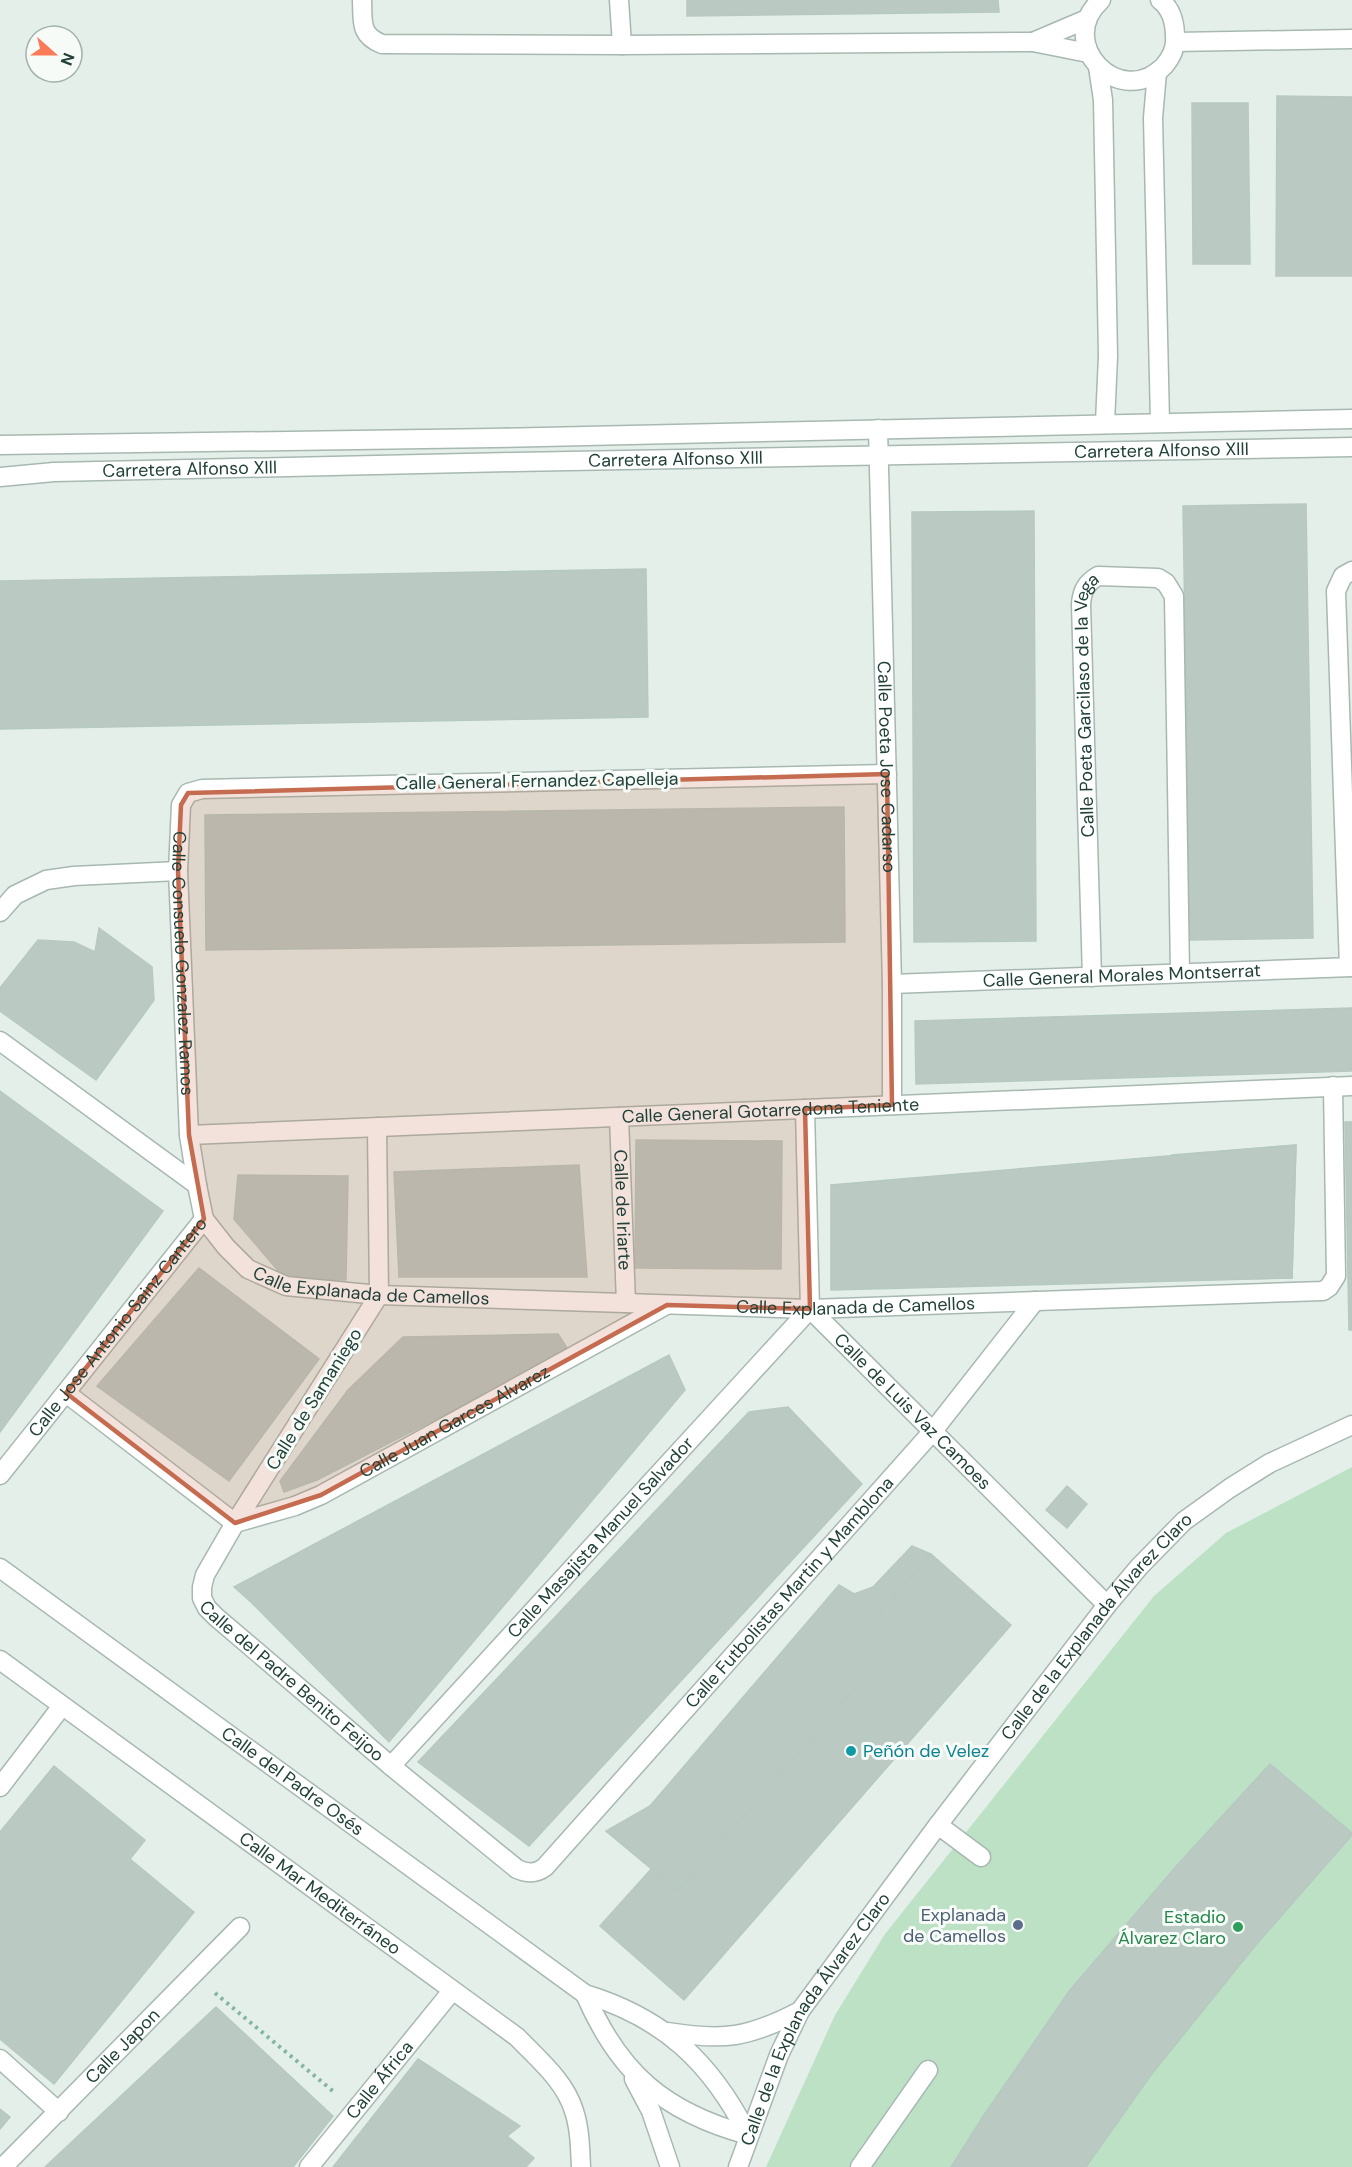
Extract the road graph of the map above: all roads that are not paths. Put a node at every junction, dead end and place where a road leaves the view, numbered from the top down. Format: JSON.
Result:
{"nodes":[{"id":1,"x":362,"y":0,"type":"edge"},
{"id":2,"x":619,"y":0,"type":"edge"},
{"id":3,"x":1101,"y":0,"type":"edge"},
{"id":4,"x":1160,"y":0,"type":"edge"},
{"id":5,"x":1087,"y":19,"type":"junction"},
{"id":6,"x":1352,"y":39,"type":"edge"},
{"id":7,"x":1033,"y":42,"type":"junction"},
{"id":8,"x":1176,"y":42,"type":"junction"},
{"id":9,"x":622,"y":45,"type":"junction"},
{"id":10,"x":1093,"y":60,"type":"junction"},
{"id":11,"x":1157,"y":72,"type":"junction"},
{"id":12,"x":1352,"y":419,"type":"edge"},
{"id":13,"x":1160,"y":422,"type":"junction"},
{"id":14,"x":1105,"y":423,"type":"junction"},
{"id":15,"x":878,"y":429,"type":"junction"},
{"id":16,"x":0,"y":445,"type":"edge"},
{"id":17,"x":1352,"y":447,"type":"edge"},
{"id":18,"x":879,"y":455,"type":"junction"},
{"id":19,"x":0,"y":477,"type":"edge"},
{"id":20,"x":1352,"y":571,"type":"edge"},
{"id":21,"x":887,"y":774,"type":"junction"},
{"id":22,"x":188,"y":793,"type":"joint"},
{"id":23,"x":178,"y":871,"type":"junction"},
{"id":24,"x":0,"y":912,"type":"edge"},
{"id":25,"x":1350,"y":967,"type":"edge"},
{"id":26,"x":1180,"y":973,"type":"junction"},
{"id":27,"x":1092,"y":977,"type":"junction"},
{"id":28,"x":892,"y":984,"type":"junction"},
{"id":29,"x":0,"y":1041,"type":"edge"},
{"id":30,"x":1333,"y":1086,"type":"junction"},
{"id":31,"x":1352,"y":1086,"type":"edge"},
{"id":32,"x":892,"y":1105,"type":"junction"},
{"id":33,"x":805,"y":1109,"type":"junction"},
{"id":34,"x":619,"y":1117,"type":"junction"},
{"id":35,"x":377,"y":1127,"type":"junction"},
{"id":36,"x":189,"y":1135,"type":"junction"},
{"id":37,"x":197,"y":1185,"type":"junction"},
{"id":38,"x":204,"y":1219,"type":"junction"},
{"id":39,"x":379,"y":1295,"type":"junction"},
{"id":40,"x":1035,"y":1301,"type":"junction"},
{"id":41,"x":626,"y":1303,"type":"junction"},
{"id":42,"x":667,"y":1305,"type":"junction"},
{"id":43,"x":810,"y":1309,"type":"junction"},
{"id":44,"x":66,"y":1393,"type":"junction"},
{"id":45,"x":1352,"y":1425,"type":"edge"},
{"id":46,"x":933,"y":1431,"type":"junction"},
{"id":47,"x":0,"y":1475,"type":"edge"},
{"id":48,"x":235,"y":1523,"type":"junction"},
{"id":49,"x":0,"y":1568,"type":"edge"},
{"id":50,"x":1107,"y":1605,"type":"junction"},
{"id":51,"x":0,"y":1660,"type":"edge"},
{"id":52,"x":62,"y":1706,"type":"junction"},
{"id":53,"x":391,"y":1766,"type":"junction"},
{"id":54,"x":0,"y":1787,"type":"edge"},
{"id":55,"x":938,"y":1825,"type":"junction"},
{"id":56,"x":981,"y":1857,"type":"dead end"},
{"id":57,"x":532,"y":1874,"type":"joint"},
{"id":58,"x":240,"y":1927,"type":"dead end"},
{"id":59,"x":452,"y":1991,"type":"junction"},
{"id":60,"x":585,"y":1994,"type":"junction"},
{"id":61,"x":800,"y":2011,"type":"junction"},
{"id":62,"x":666,"y":2032,"type":"junction"},
{"id":63,"x":0,"y":2060,"type":"edge"},
{"id":64,"x":627,"y":2067,"type":"junction"},
{"id":65,"x":928,"y":2070,"type":"dead end"},
{"id":66,"x":59,"y":2112,"type":"junction"},
{"id":67,"x":748,"y":2135,"type":"junction"},
{"id":68,"x":3,"y":2167,"type":"edge"},
{"id":69,"x":309,"y":2167,"type":"edge"},
{"id":70,"x":581,"y":2167,"type":"edge"},
{"id":71,"x":670,"y":2167,"type":"edge"},
{"id":72,"x":738,"y":2167,"type":"edge"},
{"id":73,"x":860,"y":2167,"type":"edge"}],
"edges":[{"from":1,"to":9,"type":"street"},
{"from":2,"to":9,"type":"street"},
{"from":3,"to":5,"type":"street"},
{"from":4,"to":8,"type":"street"},
{"from":5,"to":7,"type":"street"},
{"from":5,"to":10,"type":"street"},
{"from":6,"to":8,"type":"street"},
{"from":7,"to":9,"type":"street"},
{"from":7,"to":10,"type":"street"},
{"from":8,"to":11,"type":"street"},
{"from":10,"to":11,"type":"street"},
{"from":10,"to":14,"type":"street"},
{"from":11,"to":13,"type":"street"},
{"from":12,"to":13,"type":"street","name":"Carretera Alfonso XIII"},
{"from":13,"to":14,"type":"street","name":"Carretera Alfonso XIII"},
{"from":14,"to":15,"type":"street","name":"Carretera Alfonso XIII"},
{"from":15,"to":16,"type":"street","name":"Carretera Alfonso XIII"},
{"from":15,"to":18,"type":"street","name":"Calle Poeta Jose Cadarso"},
{"from":17,"to":18,"type":"street","name":"Carretera Alfonso XIII"},
{"from":18,"to":19,"type":"street","name":"Carretera Alfonso XIII"},
{"from":18,"to":21,"type":"street","name":"Calle Poeta Jose Cadarso"},
{"from":20,"to":25,"type":"street"},
{"from":21,"to":22,"type":"street","name":"Calle General Fernandez Capelleja"},
{"from":21,"to":28,"type":"street","name":"Calle Poeta Jose Cadarso"},
{"from":22,"to":23,"type":"street","name":"Calle Consuelo Gonzalez Ramos"},
{"from":23,"to":24,"type":"street"},
{"from":23,"to":36,"type":"street","name":"Calle Consuelo Gonzalez Ramos"},
{"from":25,"to":26,"type":"street","name":"Calle General Morales Montserrat"},
{"from":26,"to":27,"type":"street","name":"Calle General Morales Montserrat"},
{"from":26,"to":27,"type":"street","name":"Calle Poeta Garcilaso de la Vega"},
{"from":27,"to":28,"type":"street","name":"Calle General Morales Montserrat"},
{"from":28,"to":32,"type":"street","name":"Calle Poeta Jose Cadarso"},
{"from":29,"to":37,"type":"street"},
{"from":30,"to":31,"type":"street","name":"Calle General Gotarredona Teniente"},
{"from":30,"to":32,"type":"street","name":"Calle General Gotarredona Teniente"},
{"from":30,"to":40,"type":"street","name":"Calle Explanada de Camellos"},
{"from":32,"to":33,"type":"street","name":"Calle General Gotarredona Teniente"},
{"from":33,"to":34,"type":"street","name":"Calle General Gotarredona Teniente"},
{"from":33,"to":43,"type":"street"},
{"from":34,"to":35,"type":"street","name":"Calle General Gotarredona Teniente"},
{"from":34,"to":41,"type":"street","name":"Calle de Iriarte"},
{"from":35,"to":36,"type":"street","name":"Calle General Gotarredona Teniente"},
{"from":35,"to":39,"type":"street"},
{"from":36,"to":37,"type":"street","name":"Calle Jose Antonio Sainz Cantero"},
{"from":37,"to":38,"type":"street","name":"Calle Jose Antonio Sainz Cantero"},
{"from":38,"to":39,"type":"street","name":"Calle Explanada de Camellos"},
{"from":38,"to":44,"type":"street","name":"Calle Jose Antonio Sainz Cantero"},
{"from":39,"to":41,"type":"street","name":"Calle Explanada de Camellos"},
{"from":39,"to":48,"type":"street","name":"Calle de Samaniego"},
{"from":40,"to":43,"type":"street","name":"Calle Explanada de Camellos"},
{"from":40,"to":46,"type":"street","name":"Calle Futbolistas Martin y Mamblona"},
{"from":41,"to":42,"type":"street","name":"Calle Explanada de Camellos"},
{"from":42,"to":43,"type":"street","name":"Calle Explanada de Camellos"},
{"from":42,"to":48,"type":"street","name":"Calle Juan Garces Alvarez"},
{"from":43,"to":46,"type":"street","name":"Calle de Luis Vaz Camoes"},
{"from":43,"to":53,"type":"street","name":"Calle Masajista Manuel Salvador"},
{"from":44,"to":47,"type":"street","name":"Calle Jose Antonio Sainz Cantero"},
{"from":44,"to":48,"type":"street"},
{"from":45,"to":50,"type":"street","name":"Calle de la Explanada Álvarez Claro"},
{"from":46,"to":50,"type":"street","name":"Calle de Luis Vaz Camoes"},
{"from":46,"to":57,"type":"street","name":"Calle Futbolistas Martin y Mamblona"},
{"from":48,"to":53,"type":"street","name":"Calle del Padre Benito Feijoo"},
{"from":49,"to":60,"type":"street","name":"Calle del Padre Osés"},
{"from":50,"to":55,"type":"street","name":"Calle de la Explanada Álvarez Claro"},
{"from":51,"to":52,"type":"street","name":"Calle Mar Mediterráneo"},
{"from":52,"to":54,"type":"street"},
{"from":52,"to":59,"type":"street","name":"Calle Mar Mediterráneo"},
{"from":53,"to":57,"type":"street","name":"Calle del Padre Benito Feijoo"},
{"from":55,"to":56,"type":"street"},
{"from":55,"to":61,"type":"street","name":"Calle de la Explanada Álvarez Claro"},
{"from":58,"to":66,"type":"street","name":"Calle Japon"},
{"from":59,"to":69,"type":"street","name":"Calle África"},
{"from":59,"to":70,"type":"street","name":"Calle Mar Mediterráneo"},
{"from":60,"to":62,"type":"street","name":"Calle del Padre Osés"},
{"from":60,"to":64,"type":"street","name":"Calle del Padre Osés"},
{"from":61,"to":62,"type":"street","name":"Calle del Padre Osés"},
{"from":61,"to":67,"type":"street","name":"Calle de la Explanada Álvarez Claro"},
{"from":62,"to":67,"type":"street","name":"Calle del Padre Osés"},
{"from":63,"to":66,"type":"street"},
{"from":64,"to":67,"type":"street","name":"Calle del Padre Osés"},
{"from":64,"to":71,"type":"street","name":"Calle del Padre Osés"},
{"from":65,"to":73,"type":"street"},
{"from":66,"to":68,"type":"street","name":"Calle Japon"},
{"from":67,"to":72,"type":"street","name":"Calle de la Explanada Álvarez Claro"}]}
